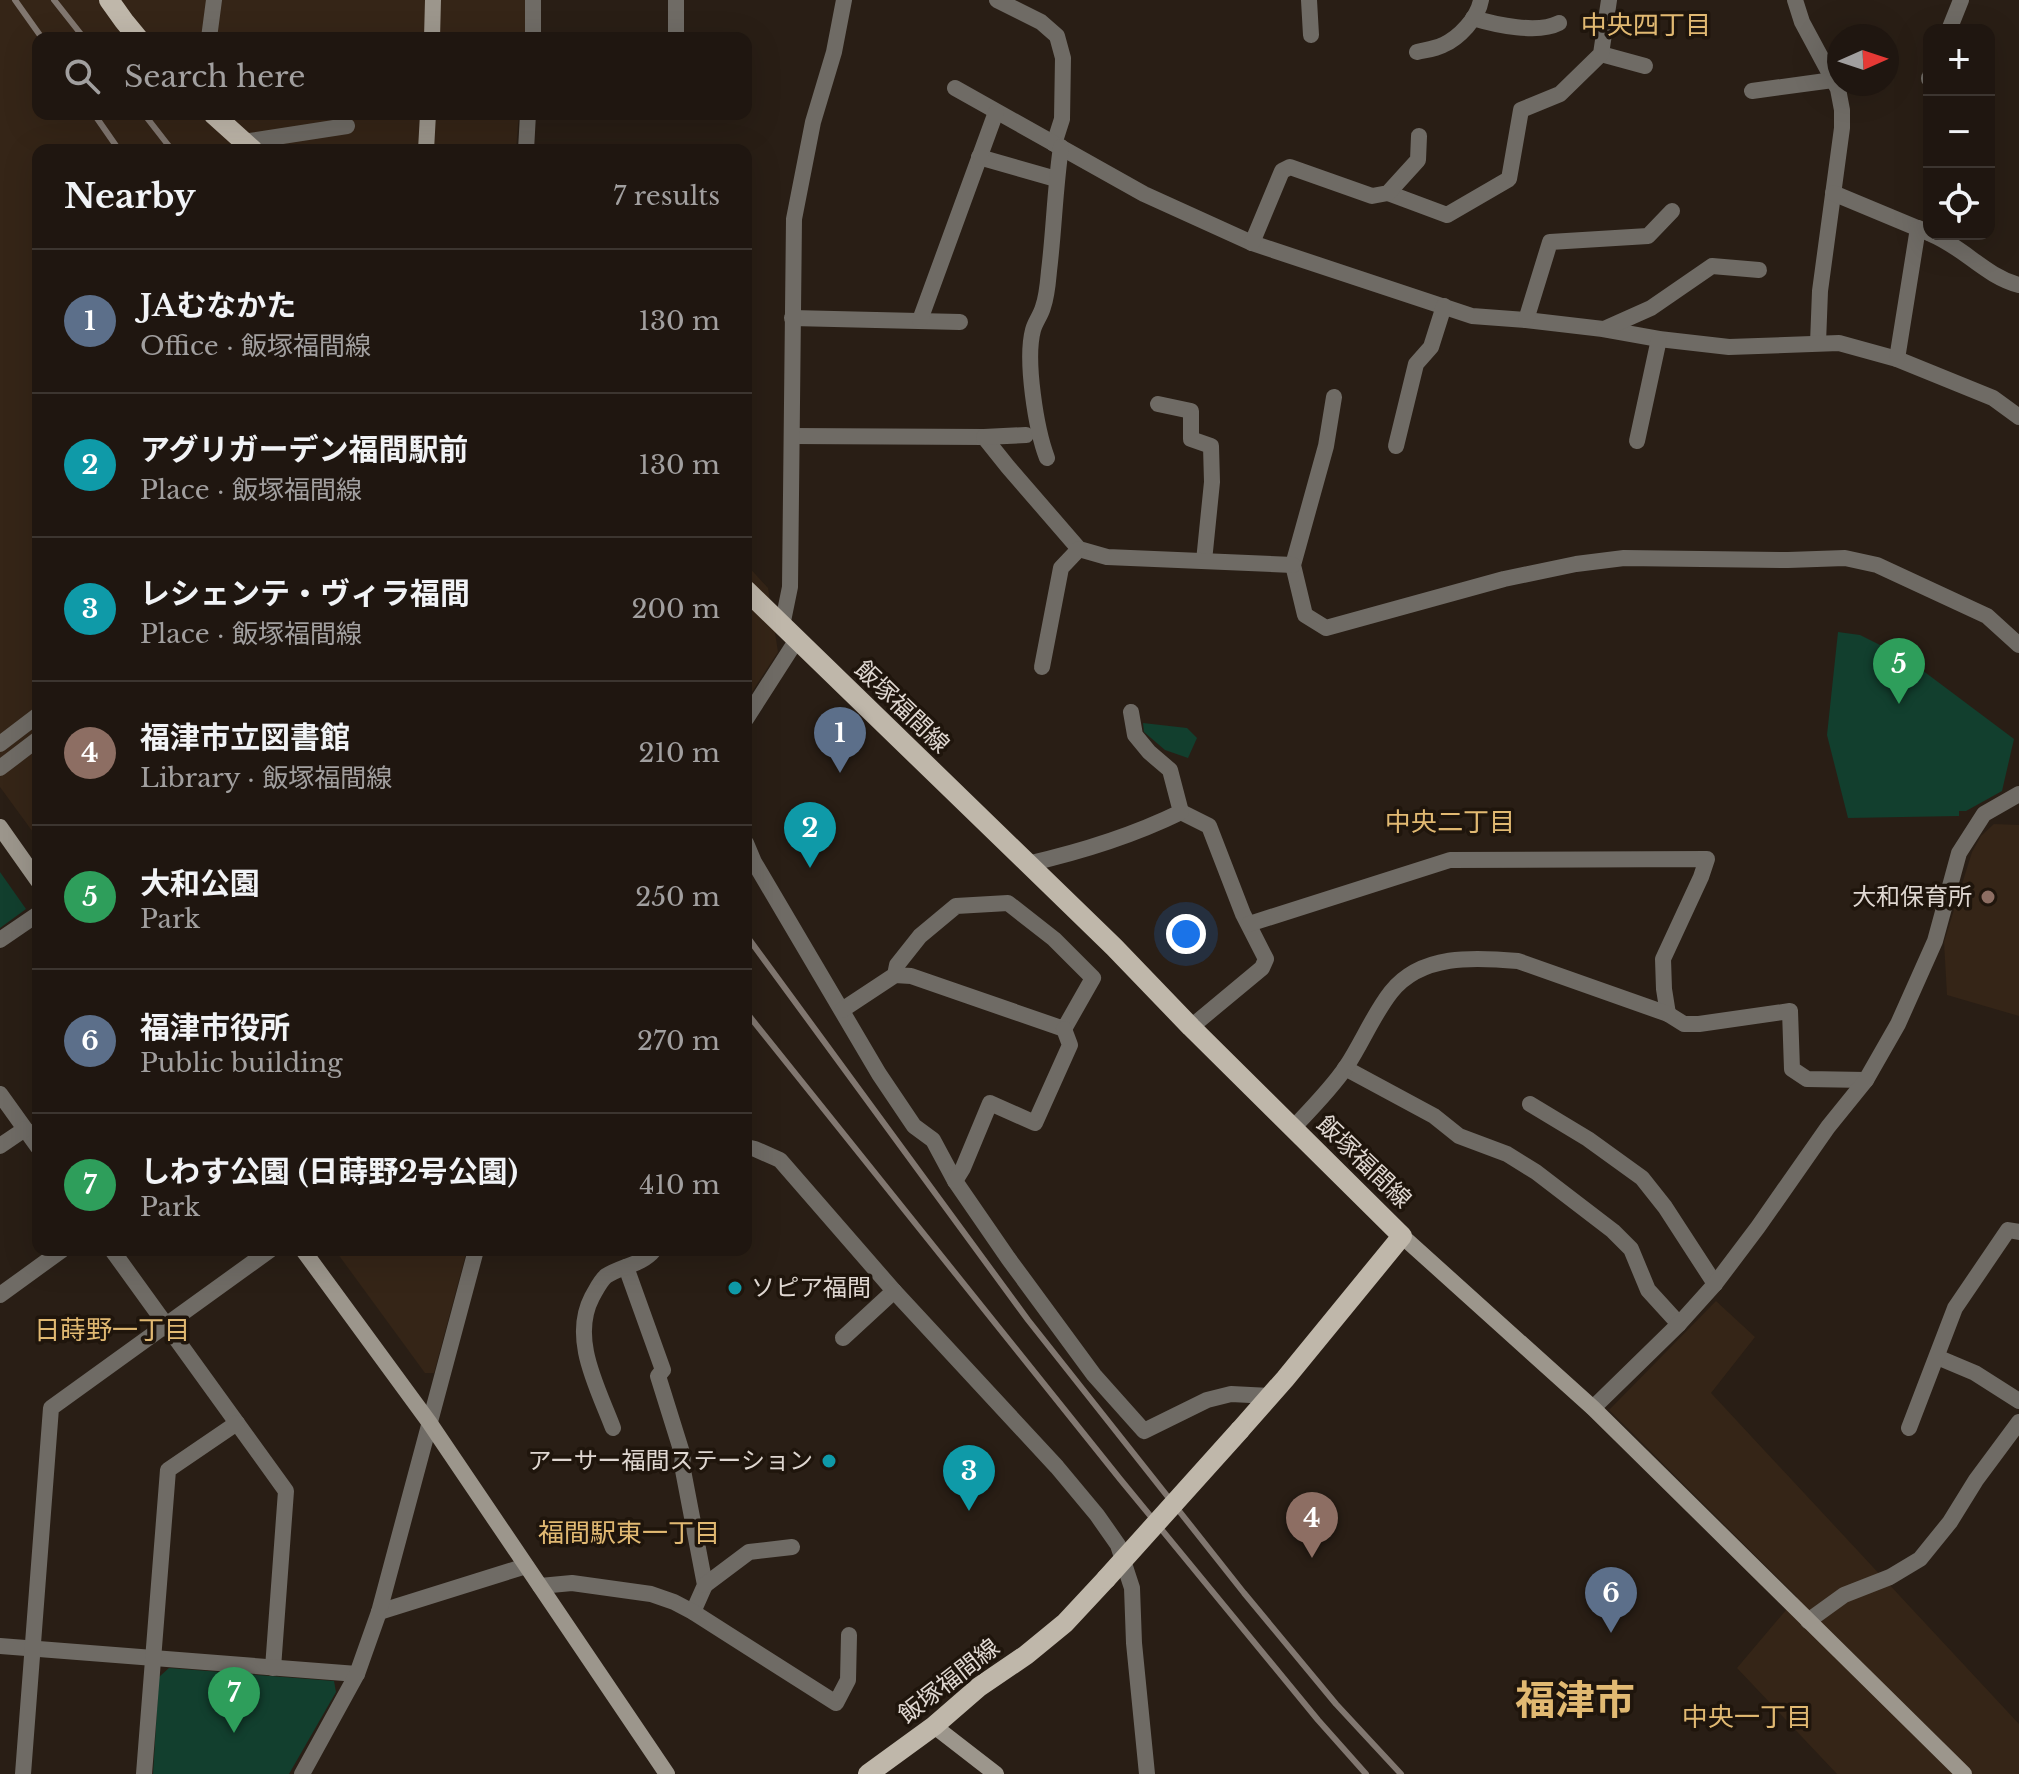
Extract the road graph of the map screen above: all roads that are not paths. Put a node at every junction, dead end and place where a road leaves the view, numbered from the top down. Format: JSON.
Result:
{"nodes":[{"id":1,"x":109,"y":0,"type":"edge"},
{"id":2,"x":214,"y":0,"type":"edge"},
{"id":3,"x":433,"y":0,"type":"edge"},
{"id":4,"x":533,"y":0,"type":"edge"},
{"id":5,"x":676,"y":0,"type":"edge"},
{"id":6,"x":844,"y":0,"type":"edge"},
{"id":7,"x":997,"y":0,"type":"edge"},
{"id":8,"x":1309,"y":0,"type":"edge"},
{"id":9,"x":1481,"y":0,"type":"edge"},
{"id":10,"x":1609,"y":0,"type":"edge"},
{"id":11,"x":1795,"y":0,"type":"edge"},
{"id":12,"x":1961,"y":0,"type":"edge"},
{"id":13,"x":1473,"y":18,"type":"junction"},
{"id":14,"x":1559,"y":23,"type":"dead end"},
{"id":15,"x":1951,"y":24,"type":"edge"},
{"id":16,"x":133,"y":32,"type":"edge"},
{"id":17,"x":210,"y":32,"type":"edge"},
{"id":18,"x":432,"y":32,"type":"edge"},
{"id":19,"x":533,"y":32,"type":"edge"},
{"id":20,"x":676,"y":32,"type":"edge"},
{"id":21,"x":1311,"y":35,"type":"dead end"},
{"id":22,"x":1417,"y":52,"type":"dead end"},
{"id":23,"x":1601,"y":54,"type":"junction"},
{"id":24,"x":1645,"y":66,"type":"dead end"},
{"id":25,"x":1827,"y":69,"type":"edge"},
{"id":26,"x":1827,"y":81,"type":"edge"},
{"id":27,"x":955,"y":88,"type":"dead end"},
{"id":28,"x":1752,"y":91,"type":"dead end"},
{"id":29,"x":1839,"y":96,"type":"edge"},
{"id":30,"x":996,"y":112,"type":"junction"},
{"id":31,"x":220,"y":120,"type":"edge"},
{"id":32,"x":428,"y":120,"type":"edge"},
{"id":33,"x":528,"y":120,"type":"edge"},
{"id":34,"x":347,"y":126,"type":"dead end"},
{"id":35,"x":1419,"y":136,"type":"dead end"},
{"id":36,"x":246,"y":144,"type":"edge"},
{"id":37,"x":258,"y":144,"type":"edge"},
{"id":38,"x":426,"y":144,"type":"edge"},
{"id":39,"x":526,"y":144,"type":"edge"},
{"id":40,"x":1058,"y":146,"type":"junction"},
{"id":41,"x":979,"y":157,"type":"junction"},
{"id":42,"x":1056,"y":179,"type":"junction"},
{"id":43,"x":1388,"y":193,"type":"junction"},
{"id":44,"x":1833,"y":193,"type":"junction"},
{"id":45,"x":1672,"y":211,"type":"dead end"},
{"id":46,"x":1923,"y":231,"type":"edge"},
{"id":47,"x":1924,"y":240,"type":"edge"},
{"id":48,"x":1946,"y":240,"type":"edge"},
{"id":49,"x":1252,"y":243,"type":"junction"},
{"id":50,"x":1759,"y":270,"type":"dead end"},
{"id":51,"x":2019,"y":285,"type":"edge"},
{"id":52,"x":1444,"y":306,"type":"junction"},
{"id":53,"x":792,"y":318,"type":"junction"},
{"id":54,"x":920,"y":320,"type":"junction"},
{"id":55,"x":1526,"y":320,"type":"junction"},
{"id":56,"x":960,"y":322,"type":"dead end"},
{"id":57,"x":1603,"y":329,"type":"junction"},
{"id":58,"x":1659,"y":339,"type":"junction"},
{"id":59,"x":1818,"y":343,"type":"junction"},
{"id":60,"x":1897,"y":359,"type":"junction"},
{"id":61,"x":1334,"y":397,"type":"dead end"},
{"id":62,"x":1158,"y":404,"type":"dead end"},
{"id":63,"x":2019,"y":417,"type":"edge"},
{"id":64,"x":1026,"y":435,"type":"dead end"},
{"id":65,"x":792,"y":436,"type":"junction"},
{"id":66,"x":984,"y":437,"type":"junction"},
{"id":67,"x":1637,"y":441,"type":"dead end"},
{"id":68,"x":1396,"y":446,"type":"dead end"},
{"id":69,"x":1047,"y":458,"type":"dead end"},
{"id":70,"x":1079,"y":549,"type":"junction"},
{"id":71,"x":1204,"y":561,"type":"junction"},
{"id":72,"x":1293,"y":565,"type":"junction"},
{"id":73,"x":752,"y":596,"type":"edge"},
{"id":74,"x":789,"y":633,"type":"junction"},
{"id":75,"x":2019,"y":645,"type":"edge"},
{"id":76,"x":1042,"y":667,"type":"dead end"},
{"id":77,"x":752,"y":707,"type":"edge"},
{"id":78,"x":1131,"y":712,"type":"dead end"},
{"id":79,"x":32,"y":720,"type":"edge"},
{"id":80,"x":0,"y":744,"type":"edge"},
{"id":81,"x":32,"y":744,"type":"edge"},
{"id":82,"x":0,"y":768,"type":"edge"},
{"id":83,"x":2019,"y":794,"type":"edge"},
{"id":84,"x":1181,"y":812,"type":"junction"},
{"id":85,"x":0,"y":827,"type":"edge"},
{"id":86,"x":752,"y":857,"type":"edge"},
{"id":87,"x":1027,"y":864,"type":"junction"},
{"id":88,"x":32,"y":872,"type":"edge"},
{"id":89,"x":32,"y":918,"type":"edge"},
{"id":90,"x":1249,"y":924,"type":"junction"},
{"id":91,"x":0,"y":940,"type":"edge"},
{"id":92,"x":895,"y":975,"type":"junction"},
{"id":93,"x":842,"y":1010,"type":"junction"},
{"id":94,"x":1668,"y":1014,"type":"junction"},
{"id":95,"x":1191,"y":1027,"type":"junction"},
{"id":96,"x":1064,"y":1029,"type":"junction"},
{"id":97,"x":1345,"y":1068,"type":"junction"},
{"id":98,"x":1866,"y":1080,"type":"junction"},
{"id":99,"x":0,"y":1094,"type":"edge"},
{"id":100,"x":1530,"y":1104,"type":"dead end"},
{"id":101,"x":1293,"y":1128,"type":"junction"},
{"id":102,"x":25,"y":1129,"type":"junction"},
{"id":103,"x":32,"y":1139,"type":"edge"},
{"id":104,"x":0,"y":1146,"type":"edge"},
{"id":105,"x":752,"y":1148,"type":"edge"},
{"id":106,"x":955,"y":1181,"type":"junction"},
{"id":107,"x":2019,"y":1232,"type":"edge"},
{"id":108,"x":1402,"y":1236,"type":"junction"},
{"id":109,"x":54,"y":1256,"type":"edge"},
{"id":110,"x":116,"y":1256,"type":"edge"},
{"id":111,"x":262,"y":1256,"type":"edge"},
{"id":112,"x":307,"y":1256,"type":"edge"},
{"id":113,"x":474,"y":1256,"type":"edge"},
{"id":114,"x":650,"y":1256,"type":"edge"},
{"id":115,"x":626,"y":1267,"type":"junction"},
{"id":116,"x":1715,"y":1284,"type":"junction"},
{"id":117,"x":894,"y":1291,"type":"junction"},
{"id":118,"x":0,"y":1295,"type":"edge"},
{"id":119,"x":1679,"y":1324,"type":"junction"},
{"id":120,"x":166,"y":1325,"type":"junction"},
{"id":121,"x":843,"y":1338,"type":"dead end"},
{"id":122,"x":1937,"y":1357,"type":"junction"},
{"id":123,"x":1270,"y":1396,"type":"junction"},
{"id":124,"x":2019,"y":1401,"type":"edge"},
{"id":125,"x":1593,"y":1408,"type":"junction"},
{"id":126,"x":429,"y":1422,"type":"junction"},
{"id":127,"x":2019,"y":1422,"type":"edge"},
{"id":128,"x":237,"y":1423,"type":"junction"},
{"id":129,"x":613,"y":1428,"type":"dead end"},
{"id":130,"x":1909,"y":1428,"type":"dead end"},
{"id":131,"x":792,"y":1547,"type":"dead end"},
{"id":132,"x":526,"y":1566,"type":"junction"},
{"id":133,"x":705,"y":1585,"type":"junction"},
{"id":134,"x":540,"y":1586,"type":"junction"},
{"id":135,"x":379,"y":1612,"type":"junction"},
{"id":136,"x":693,"y":1612,"type":"junction"},
{"id":137,"x":1808,"y":1621,"type":"junction"},
{"id":138,"x":849,"y":1635,"type":"dead end"},
{"id":139,"x":0,"y":1646,"type":"edge"},
{"id":140,"x":33,"y":1649,"type":"junction"},
{"id":141,"x":152,"y":1659,"type":"junction"},
{"id":142,"x":273,"y":1668,"type":"junction"},
{"id":143,"x":357,"y":1674,"type":"junction"},
{"id":144,"x":934,"y":1726,"type":"junction"},
{"id":145,"x":23,"y":1774,"type":"edge"},
{"id":146,"x":144,"y":1774,"type":"edge"},
{"id":147,"x":302,"y":1774,"type":"edge"},
{"id":148,"x":667,"y":1774,"type":"edge"},
{"id":149,"x":868,"y":1774,"type":"edge"},
{"id":150,"x":996,"y":1774,"type":"edge"},
{"id":151,"x":1147,"y":1774,"type":"edge"},
{"id":152,"x":1964,"y":1774,"type":"edge"}],
"edges":[{"from":1,"to":16,"type":"main road"},
{"from":2,"to":17,"type":"street"},
{"from":3,"to":18,"type":"street"},
{"from":4,"to":19,"type":"street"},
{"from":5,"to":20,"type":"street"},
{"from":6,"to":53,"type":"street"},
{"from":7,"to":40,"type":"street"},
{"from":8,"to":21,"type":"street"},
{"from":9,"to":13,"type":"street"},
{"from":10,"to":23,"type":"street"},
{"from":11,"to":25,"type":"street"},
{"from":12,"to":15,"type":"street"},
{"from":13,"to":14,"type":"street"},
{"from":13,"to":22,"type":"street"},
{"from":23,"to":24,"type":"street"},
{"from":23,"to":43,"type":"street"},
{"from":26,"to":28,"type":"street"},
{"from":27,"to":30,"type":"street"},
{"from":29,"to":44,"type":"street"},
{"from":30,"to":40,"type":"street"},
{"from":30,"to":41,"type":"street"},
{"from":31,"to":36,"type":"main road"},
{"from":32,"to":38,"type":"street"},
{"from":33,"to":39,"type":"street"},
{"from":34,"to":37,"type":"street"},
{"from":35,"to":43,"type":"street"},
{"from":40,"to":42,"type":"street"},
{"from":40,"to":49,"type":"street"},
{"from":41,"to":42,"type":"street"},
{"from":41,"to":54,"type":"street"},
{"from":42,"to":69,"type":"street"},
{"from":43,"to":49,"type":"street"},
{"from":44,"to":46,"type":"street"},
{"from":44,"to":59,"type":"street"},
{"from":45,"to":55,"type":"street"},
{"from":47,"to":60,"type":"street"},
{"from":48,"to":51,"type":"street"},
{"from":49,"to":52,"type":"street"},
{"from":50,"to":57,"type":"street"},
{"from":52,"to":55,"type":"street"},
{"from":52,"to":68,"type":"street"},
{"from":53,"to":54,"type":"street"},
{"from":53,"to":65,"type":"street"},
{"from":54,"to":56,"type":"street"},
{"from":55,"to":57,"type":"street"},
{"from":57,"to":58,"type":"street"},
{"from":58,"to":59,"type":"street"},
{"from":58,"to":67,"type":"street"},
{"from":59,"to":60,"type":"street"},
{"from":60,"to":63,"type":"street"},
{"from":61,"to":72,"type":"street"},
{"from":62,"to":71,"type":"street"},
{"from":64,"to":66,"type":"street"},
{"from":65,"to":66,"type":"street"},
{"from":65,"to":74,"type":"street"},
{"from":66,"to":70,"type":"street"},
{"from":70,"to":71,"type":"street"},
{"from":70,"to":76,"type":"street"},
{"from":71,"to":72,"type":"street"},
{"from":72,"to":75,"type":"street"},
{"from":73,"to":74,"type":"main road","name":"飯塚福間線"},
{"from":74,"to":77,"type":"street"},
{"from":74,"to":87,"type":"main road","name":"飯塚福間線"},
{"from":78,"to":84,"type":"street"},
{"from":79,"to":80,"type":"street"},
{"from":81,"to":82,"type":"street"},
{"from":83,"to":98,"type":"street"},
{"from":84,"to":87,"type":"street"},
{"from":84,"to":90,"type":"street"},
{"from":85,"to":88,"type":"street"},
{"from":86,"to":93,"type":"street"},
{"from":87,"to":95,"type":"main road","name":"飯塚福間線"},
{"from":89,"to":91,"type":"street"},
{"from":90,"to":94,"type":"street"},
{"from":90,"to":95,"type":"street"},
{"from":92,"to":93,"type":"street"},
{"from":92,"to":96,"type":"street"},
{"from":92,"to":96,"type":"street"},
{"from":93,"to":106,"type":"street"},
{"from":94,"to":97,"type":"street"},
{"from":94,"to":98,"type":"street"},
{"from":95,"to":101,"type":"main road","name":"飯塚福間線"},
{"from":96,"to":106,"type":"street"},
{"from":97,"to":101,"type":"street"},
{"from":97,"to":119,"type":"street"},
{"from":98,"to":116,"type":"street"},
{"from":99,"to":102,"type":"street"},
{"from":100,"to":116,"type":"street"},
{"from":101,"to":108,"type":"main road","name":"飯塚福間線"},
{"from":102,"to":103,"type":"street"},
{"from":102,"to":104,"type":"street"},
{"from":105,"to":117,"type":"street"},
{"from":106,"to":123,"type":"street"},
{"from":107,"to":122,"type":"street"},
{"from":108,"to":123,"type":"main road","name":"飯塚福間線"},
{"from":108,"to":125,"type":"street"},
{"from":109,"to":118,"type":"street"},
{"from":110,"to":120,"type":"street"},
{"from":111,"to":120,"type":"street"},
{"from":112,"to":126,"type":"street"},
{"from":113,"to":126,"type":"street"},
{"from":114,"to":115,"type":"street"},
{"from":115,"to":129,"type":"street"},
{"from":115,"to":133,"type":"street"},
{"from":116,"to":119,"type":"street"},
{"from":117,"to":121,"type":"street"},
{"from":117,"to":151,"type":"street"},
{"from":119,"to":125,"type":"street"},
{"from":120,"to":128,"type":"street"},
{"from":120,"to":140,"type":"street"},
{"from":122,"to":124,"type":"street"},
{"from":122,"to":130,"type":"street"},
{"from":123,"to":144,"type":"main road","name":"飯塚福間線","bridge":true},
{"from":125,"to":137,"type":"street"},
{"from":126,"to":132,"type":"street"},
{"from":126,"to":135,"type":"street"},
{"from":127,"to":137,"type":"street"},
{"from":128,"to":141,"type":"street"},
{"from":128,"to":142,"type":"street"},
{"from":131,"to":133,"type":"street"},
{"from":132,"to":134,"type":"street"},
{"from":132,"to":135,"type":"street"},
{"from":133,"to":136,"type":"street"},
{"from":134,"to":136,"type":"street"},
{"from":134,"to":148,"type":"street"},
{"from":135,"to":143,"type":"street"},
{"from":136,"to":138,"type":"street"},
{"from":137,"to":152,"type":"street"},
{"from":139,"to":140,"type":"street"},
{"from":140,"to":141,"type":"street"},
{"from":140,"to":145,"type":"street"},
{"from":141,"to":142,"type":"street"},
{"from":141,"to":146,"type":"street"},
{"from":142,"to":143,"type":"street"},
{"from":143,"to":147,"type":"street"},
{"from":144,"to":149,"type":"main road","name":"飯塚福間線"},
{"from":144,"to":150,"type":"street"}]}
